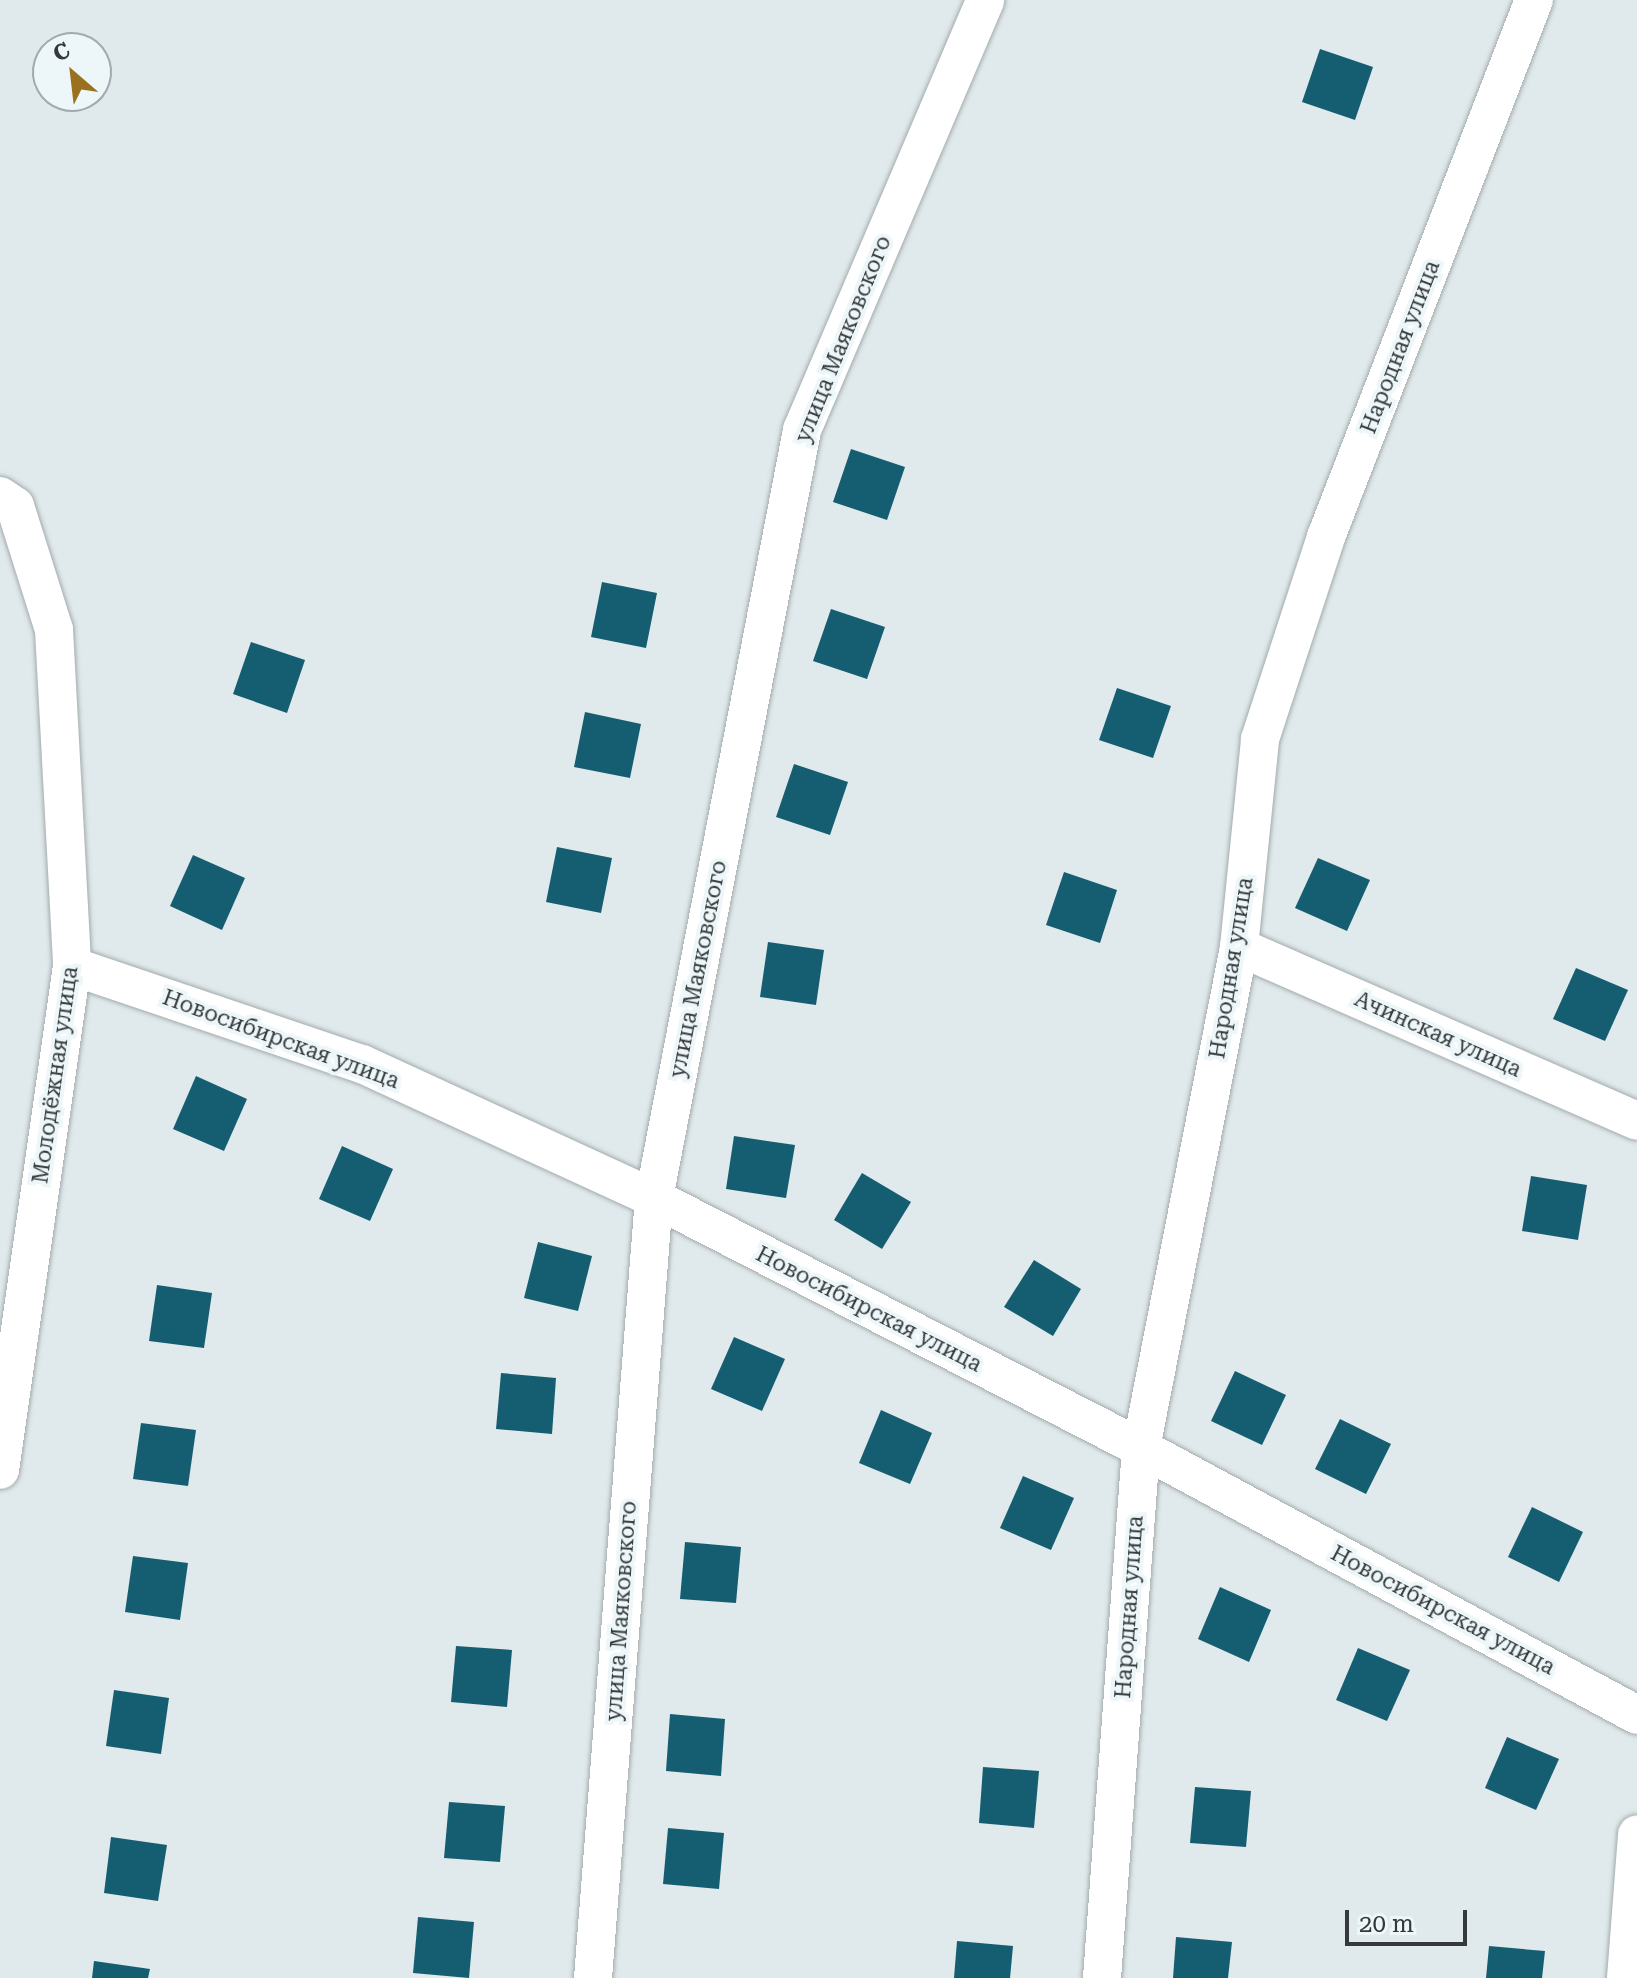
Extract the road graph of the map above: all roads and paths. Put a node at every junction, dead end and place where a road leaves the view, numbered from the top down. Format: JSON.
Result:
{"nodes":[{"id":1,"x":985,"y":0,"type":"edge"},
{"id":2,"x":1534,"y":0,"type":"edge"},
{"id":3,"x":0,"y":496,"type":"edge"},
{"id":4,"x":1239,"y":947,"type":"junction"},
{"id":5,"x":72,"y":966,"type":"junction"},
{"id":6,"x":1637,"y":1121,"type":"edge"},
{"id":7,"x":654,"y":1198,"type":"junction"},
{"id":8,"x":1141,"y":1448,"type":"junction"},
{"id":9,"x":0,"y":1470,"type":"edge"},
{"id":10,"x":1637,"y":1715,"type":"edge"},
{"id":11,"x":1637,"y":1834,"type":"edge"},
{"id":12,"x":593,"y":1978,"type":"edge"},
{"id":13,"x":1102,"y":1978,"type":"edge"},
{"id":14,"x":1626,"y":1978,"type":"edge"}],
"edges":[{"from":1,"to":7,"type":"street","name":"улица Маяковского"},
{"from":2,"to":4,"type":"street","name":"Народная улица"},
{"from":3,"to":5,"type":"street","name":"Молодёжная улица"},
{"from":4,"to":6,"type":"street","name":"Ачинская улица"},
{"from":4,"to":8,"type":"street","name":"Народная улица"},
{"from":5,"to":7,"type":"street","name":"Новосибирская улица"},
{"from":5,"to":9,"type":"street","name":"Молодёжная улица"},
{"from":7,"to":8,"type":"street","name":"Новосибирская улица"},
{"from":7,"to":12,"type":"street","name":"улица Маяковского"},
{"from":8,"to":10,"type":"street","name":"Новосибирская улица"},
{"from":8,"to":13,"type":"street","name":"Народная улица"},
{"from":11,"to":14,"type":"street"}]}
